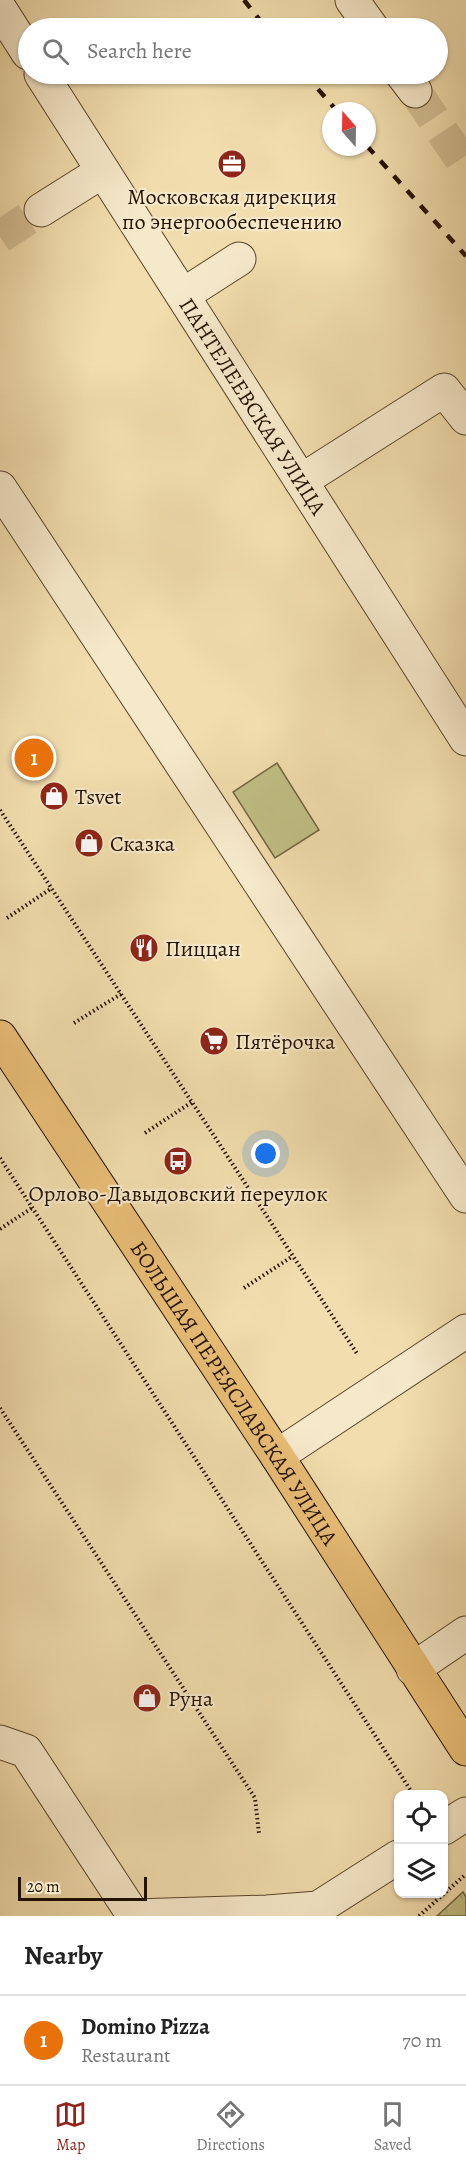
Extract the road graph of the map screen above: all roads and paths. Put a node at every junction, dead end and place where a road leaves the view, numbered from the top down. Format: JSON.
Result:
{"nodes":[{"id":1,"x":352,"y":0,"type":"edge"},
{"id":2,"x":0,"y":9,"type":"edge"},
{"id":3,"x":365,"y":18,"type":"edge"},
{"id":4,"x":18,"y":37,"type":"edge"},
{"id":5,"x":47,"y":84,"type":"edge"},
{"id":6,"x":103,"y":171,"type":"junction"},
{"id":7,"x":41,"y":210,"type":"tunnel mouth"},
{"id":8,"x":239,"y":259,"type":"dead end"},
{"id":9,"x":183,"y":295,"type":"junction"},
{"id":10,"x":466,"y":418,"type":"edge"},
{"id":11,"x":301,"y":481,"type":"junction"},
{"id":12,"x":0,"y":488,"type":"edge"},
{"id":13,"x":466,"y":739,"type":"edge"},
{"id":14,"x":0,"y":810,"type":"edge"},
{"id":15,"x":51,"y":888,"type":"junction"},
{"id":16,"x":7,"y":918,"type":"dead end"},
{"id":17,"x":121,"y":993,"type":"junction"},
{"id":18,"x":74,"y":1023,"type":"dead end"},
{"id":19,"x":0,"y":1037,"type":"edge"},
{"id":20,"x":192,"y":1102,"type":"junction"},
{"id":21,"x":145,"y":1133,"type":"dead end"},
{"id":22,"x":0,"y":1158,"type":"edge"},
{"id":23,"x":466,"y":1196,"type":"edge"},
{"id":24,"x":33,"y":1208,"type":"junction"},
{"id":25,"x":0,"y":1229,"type":"edge"},
{"id":26,"x":293,"y":1256,"type":"junction"},
{"id":27,"x":244,"y":1288,"type":"dead end"},
{"id":28,"x":466,"y":1332,"type":"edge"},
{"id":29,"x":380,"y":1388,"type":"junction"},
{"id":30,"x":0,"y":1408,"type":"edge"},
{"id":31,"x":277,"y":1456,"type":"junction"},
{"id":32,"x":466,"y":1633,"type":"edge"},
{"id":33,"x":413,"y":1669,"type":"junction"},
{"id":34,"x":0,"y":1742,"type":"edge"},
{"id":35,"x":466,"y":1749,"type":"edge"},
{"id":36,"x":410,"y":1790,"type":"edge"},
{"id":37,"x":466,"y":1814,"type":"edge"},
{"id":38,"x":448,"y":1825,"type":"edge"},
{"id":39,"x":259,"y":1834,"type":"dead end"},
{"id":40,"x":394,"y":1860,"type":"edge"},
{"id":41,"x":465,"y":1875,"type":"edge"},
{"id":42,"x":134,"y":1916,"type":"edge"},
{"id":43,"x":419,"y":1916,"type":"edge"}],
"edges":[{"from":1,"to":3,"type":"street"},
{"from":2,"to":4,"type":"street"},
{"from":5,"to":6,"type":"street","name":"ПАНТЕЛЕЕВСКАЯ УЛИЦА"},
{"from":6,"to":7,"type":"street"},
{"from":6,"to":9,"type":"street","name":"ПАНТЕЛЕЕВСКАЯ УЛИЦА"},
{"from":8,"to":9,"type":"street"},
{"from":9,"to":11,"type":"street","name":"ПАНТЕЛЕЕВСКАЯ УЛИЦА"},
{"from":10,"to":11,"type":"street"},
{"from":11,"to":13,"type":"street","name":"ПАНТЕЛЕЕВСКАЯ УЛИЦА"},
{"from":12,"to":23,"type":"street"},
{"from":14,"to":15,"type":"path"},
{"from":15,"to":16,"type":"path"},
{"from":15,"to":17,"type":"path"},
{"from":17,"to":18,"type":"path"},
{"from":17,"to":20,"type":"path"},
{"from":19,"to":31,"type":"main road","name":"БОЛЬШАЯ ПЕРЕЯСЛАВСКАЯ УЛИЦА"},
{"from":20,"to":21,"type":"path"},
{"from":20,"to":26,"type":"path"},
{"from":22,"to":24,"type":"path"},
{"from":24,"to":25,"type":"path"},
{"from":24,"to":36,"type":"path"},
{"from":26,"to":27,"type":"path"},
{"from":26,"to":29,"type":"path"},
{"from":28,"to":29,"type":"street"},
{"from":29,"to":31,"type":"street"},
{"from":30,"to":39,"type":"path"},
{"from":31,"to":33,"type":"main road","name":"БОЛЬШАЯ ПЕРЕЯСЛАВСКАЯ УЛИЦА"},
{"from":32,"to":33,"type":"street"},
{"from":33,"to":35,"type":"main road","name":"БОЛЬШАЯ ПЕРЕЯСЛАВСКАЯ УЛИЦА"},
{"from":34,"to":42,"type":"street"},
{"from":37,"to":38,"type":"street"},
{"from":40,"to":42,"type":"street"},
{"from":41,"to":43,"type":"path"}]}
